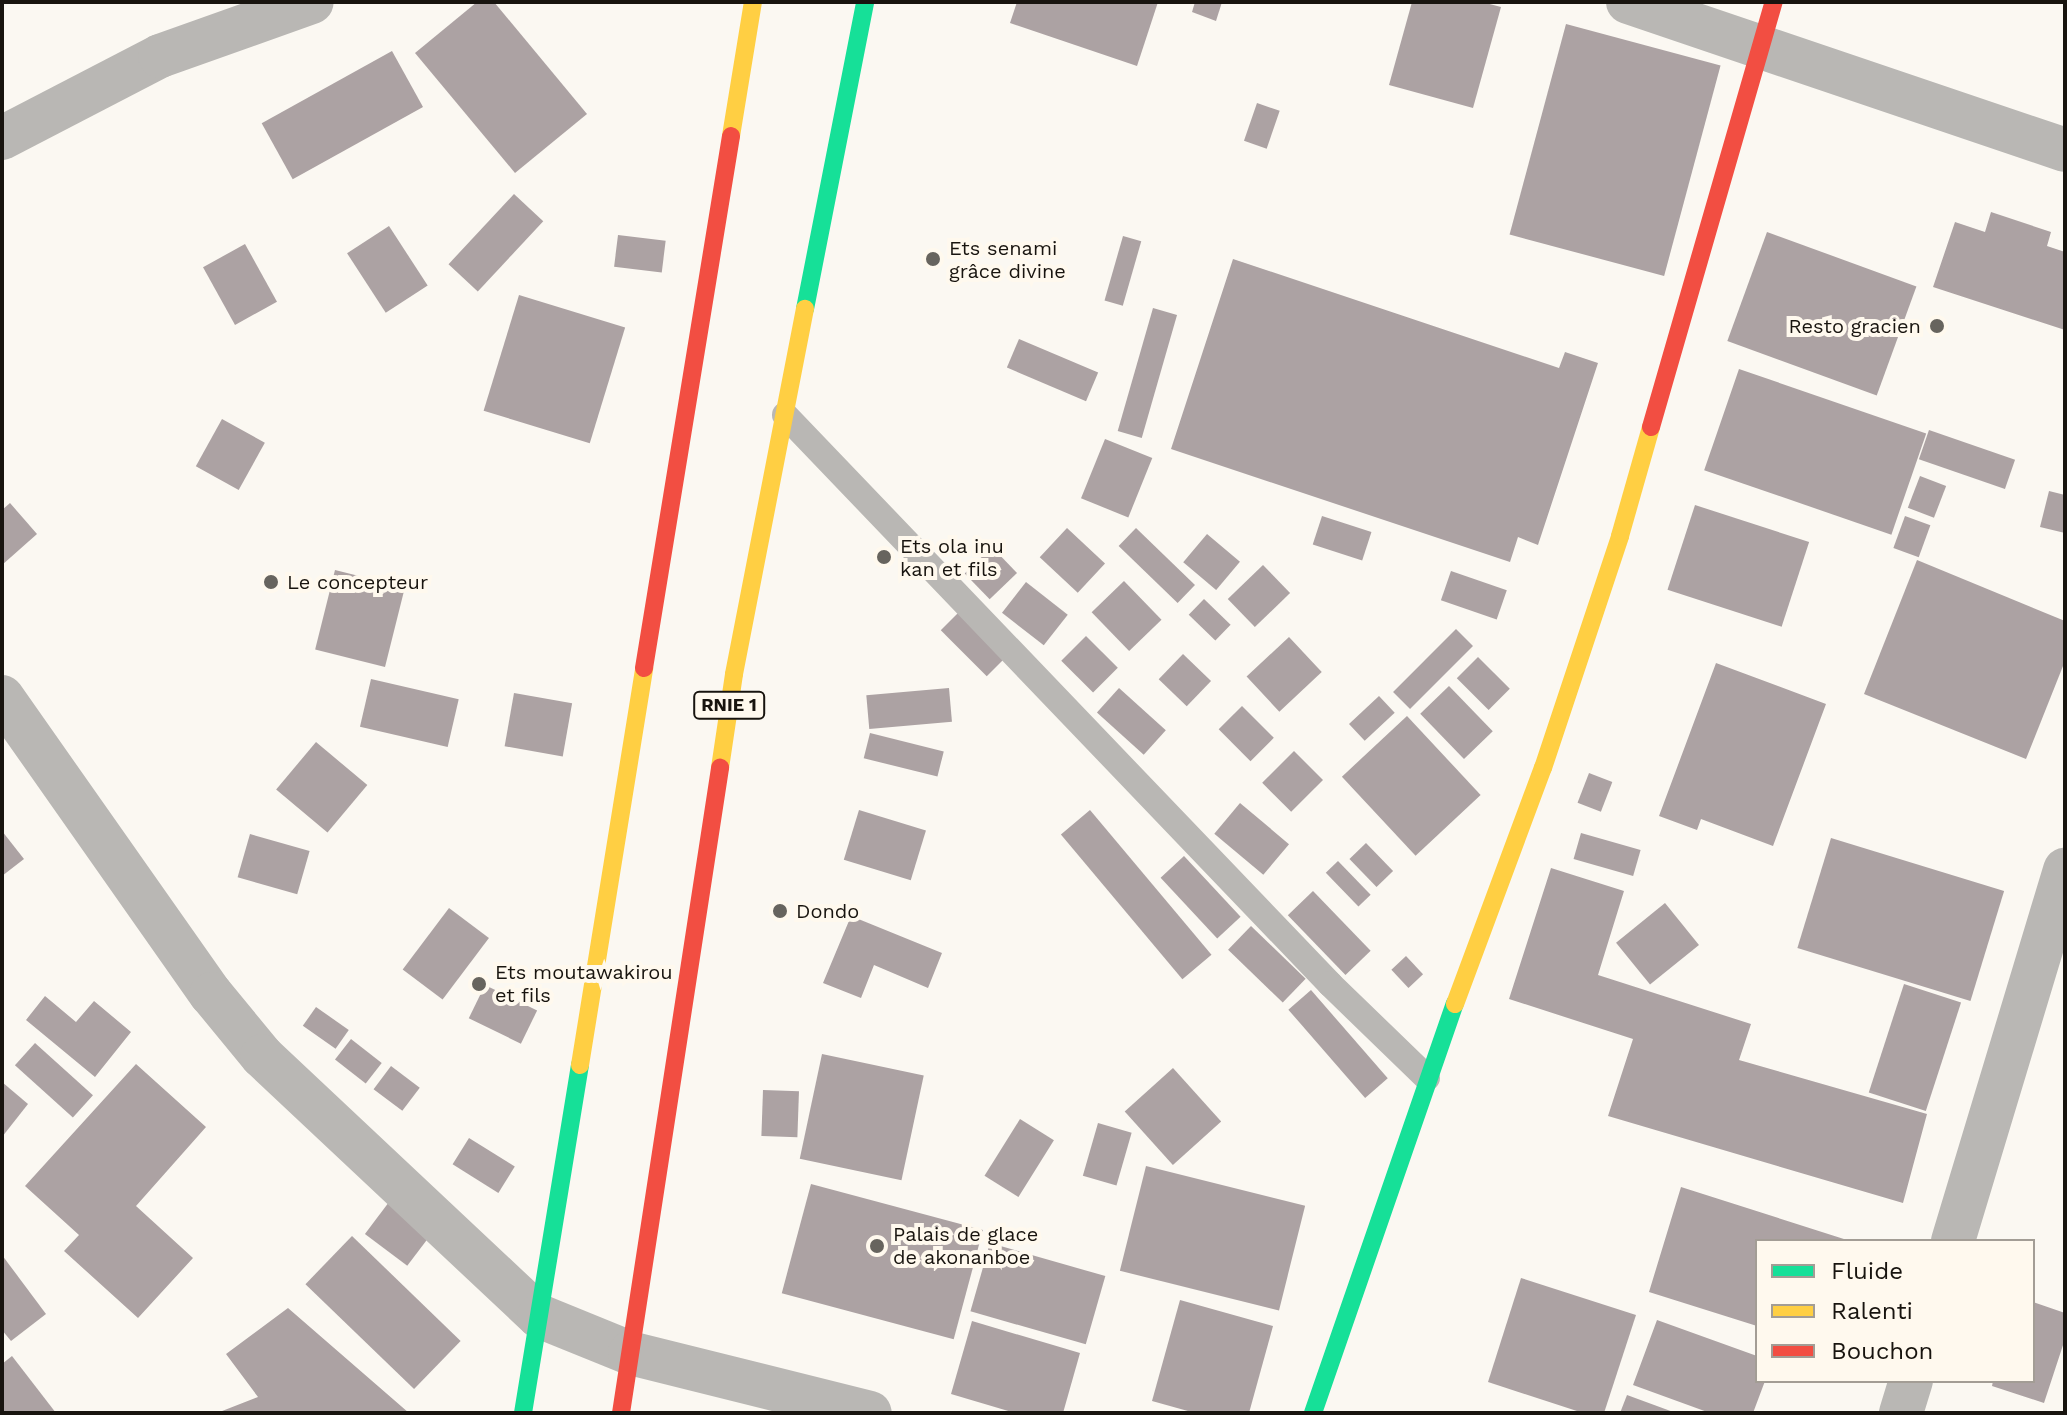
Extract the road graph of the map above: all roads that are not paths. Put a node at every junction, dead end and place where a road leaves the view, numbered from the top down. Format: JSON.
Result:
{"nodes":[{"id":1,"x":312,"y":2,"type":"edge"},
{"id":2,"x":753,"y":2,"type":"edge"},
{"id":3,"x":865,"y":2,"type":"edge"},
{"id":4,"x":1628,"y":2,"type":"edge"},
{"id":5,"x":1774,"y":2,"type":"edge"},
{"id":6,"x":1759,"y":47,"type":"junction"},
{"id":7,"x":2,"y":138,"type":"edge"},
{"id":8,"x":2065,"y":150,"type":"edge"},
{"id":9,"x":785,"y":415,"type":"junction"},
{"id":10,"x":2,"y":697,"type":"edge"},
{"id":11,"x":2065,"y":869,"type":"edge"},
{"id":12,"x":1427,"y":1078,"type":"junction"},
{"id":13,"x":1954,"y":1239,"type":"edge"},
{"id":14,"x":539,"y":1316,"type":"junction"},
{"id":15,"x":630,"y":1353,"type":"junction"},
{"id":16,"x":1910,"y":1383,"type":"edge"},
{"id":17,"x":523,"y":1413,"type":"edge"},
{"id":18,"x":621,"y":1413,"type":"edge"},
{"id":19,"x":870,"y":1413,"type":"edge"},
{"id":20,"x":1313,"y":1413,"type":"edge"},
{"id":21,"x":1901,"y":1413,"type":"edge"}],
"edges":[{"from":1,"to":7,"type":"street"},
{"from":2,"to":14,"type":"main road"},
{"from":3,"to":9,"type":"main road","number":"RNIE 1"},
{"from":4,"to":6,"type":"street"},
{"from":5,"to":6,"type":"main road"},
{"from":6,"to":8,"type":"street"},
{"from":6,"to":12,"type":"main road"},
{"from":9,"to":12,"type":"lane"},
{"from":9,"to":15,"type":"main road","number":"RNIE 1"},
{"from":10,"to":14,"type":"street"},
{"from":11,"to":13,"type":"street"},
{"from":12,"to":20,"type":"main road"},
{"from":14,"to":15,"type":"street"},
{"from":14,"to":17,"type":"main road"},
{"from":15,"to":18,"type":"main road","number":"RNIE 1"},
{"from":15,"to":19,"type":"street"},
{"from":16,"to":21,"type":"street"}]}
